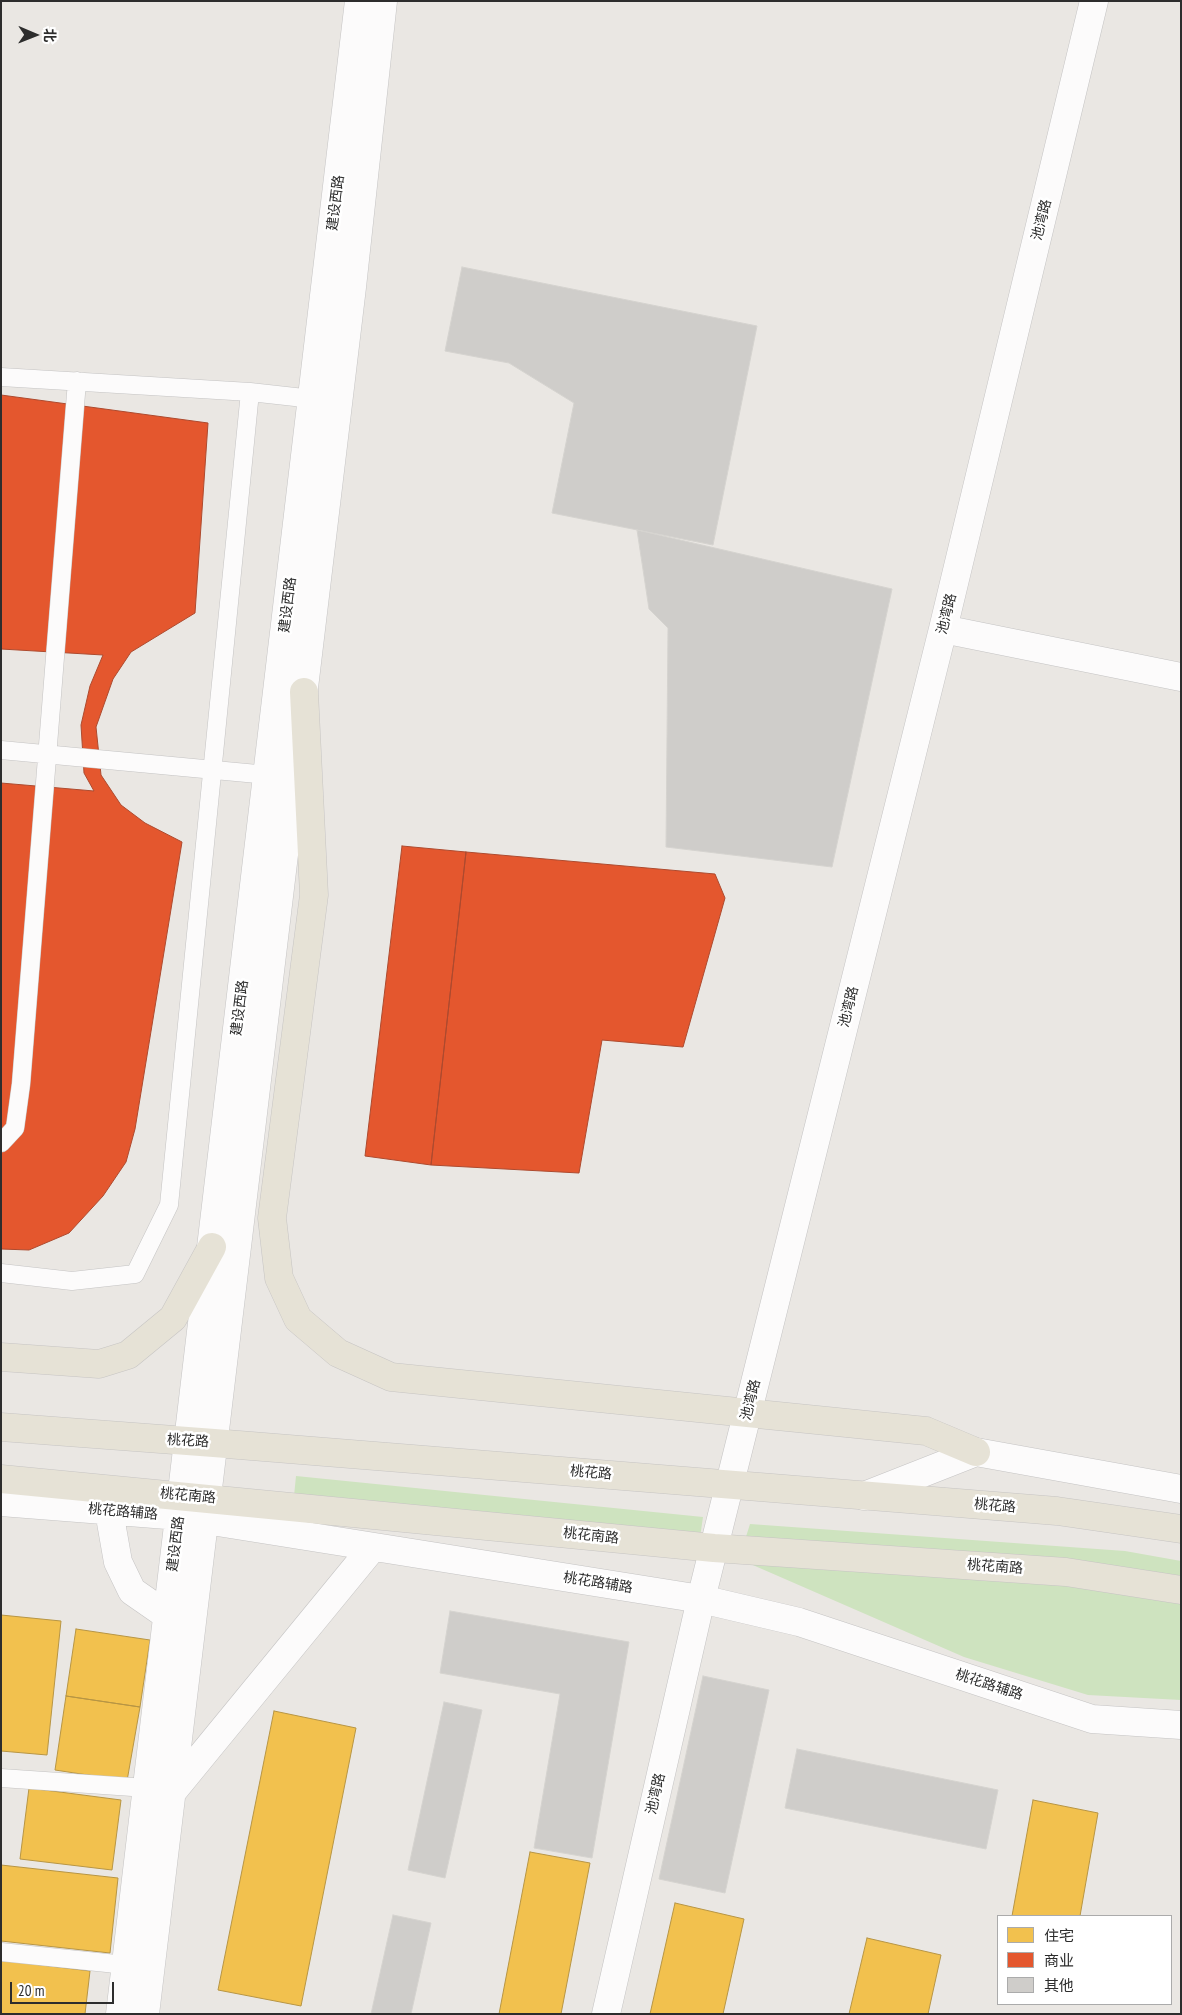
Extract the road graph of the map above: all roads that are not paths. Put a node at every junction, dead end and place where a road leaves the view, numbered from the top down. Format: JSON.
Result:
{"nodes":[{"id":1,"x":359,"y":1,"type":"edge"},
{"id":2,"x":383,"y":1,"type":"edge"},
{"id":3,"x":1094,"y":1,"type":"edge"},
{"id":4,"x":1,"y":377,"type":"edge"},
{"id":5,"x":77,"y":381,"type":"junction"},
{"id":6,"x":250,"y":392,"type":"junction"},
{"id":7,"x":313,"y":399,"type":"junction"},
{"id":8,"x":943,"y":629,"type":"junction"},
{"id":9,"x":1181,"y":677,"type":"edge"},
{"id":10,"x":304,"y":692,"type":"junction"},
{"id":11,"x":1,"y":750,"type":"edge"},
{"id":12,"x":47,"y":754,"type":"junction"},
{"id":13,"x":211,"y":770,"type":"junction"},
{"id":14,"x":268,"y":775,"type":"junction"},
{"id":15,"x":1,"y":1143,"type":"edge"},
{"id":16,"x":212,"y":1246,"type":"junction"},
{"id":17,"x":1,"y":1273,"type":"edge"},
{"id":18,"x":1,"y":1356,"type":"edge"},
{"id":19,"x":748,"y":1414,"type":"junction"},
{"id":20,"x":1,"y":1427,"type":"edge"},
{"id":21,"x":201,"y":1442,"type":"junction"},
{"id":22,"x":976,"y":1452,"type":"junction"},
{"id":23,"x":1,"y":1479,"type":"edge"},
{"id":24,"x":730,"y":1485,"type":"junction"},
{"id":25,"x":1181,"y":1489,"type":"edge"},
{"id":26,"x":864,"y":1496,"type":"junction"},
{"id":27,"x":1,"y":1502,"type":"edge"},
{"id":28,"x":193,"y":1508,"type":"junction"},
{"id":29,"x":109,"y":1511,"type":"junction"},
{"id":30,"x":1181,"y":1529,"type":"edge"},
{"id":31,"x":372,"y":1548,"type":"junction"},
{"id":32,"x":714,"y":1548,"type":"junction"},
{"id":33,"x":1181,"y":1590,"type":"edge"},
{"id":34,"x":701,"y":1600,"type":"junction"},
{"id":35,"x":168,"y":1616,"type":"junction"},
{"id":36,"x":1181,"y":1725,"type":"edge"},
{"id":37,"x":1,"y":1778,"type":"edge"},
{"id":38,"x":160,"y":1790,"type":"junction"},
{"id":39,"x":1,"y":1952,"type":"edge"},
{"id":40,"x":126,"y":1964,"type":"junction"},
{"id":41,"x":120,"y":2014,"type":"edge"},
{"id":42,"x":145,"y":2014,"type":"edge"},
{"id":43,"x":606,"y":2014,"type":"edge"}],
"edges":[{"from":1,"to":7,"type":"main road","name":"建设西路"},
{"from":2,"to":10,"type":"main road","name":"建设西路"},
{"from":3,"to":8,"type":"main road","name":"池湾路"},
{"from":4,"to":5,"type":"lane"},
{"from":5,"to":6,"type":"lane"},
{"from":5,"to":12,"type":"lane"},
{"from":6,"to":7,"type":"lane"},
{"from":6,"to":13,"type":"lane"},
{"from":7,"to":14,"type":"main road","name":"建设西路"},
{"from":8,"to":9,"type":"main road"},
{"from":8,"to":19,"type":"main road","name":"池湾路"},
{"from":10,"to":19,"type":"main road"},
{"from":10,"to":21,"type":"main road","name":"建设西路"},
{"from":11,"to":12,"type":"lane"},
{"from":12,"to":13,"type":"lane"},
{"from":12,"to":15,"type":"lane"},
{"from":13,"to":14,"type":"lane"},
{"from":13,"to":17,"type":"lane"},
{"from":14,"to":16,"type":"main road","name":"建设西路"},
{"from":16,"to":18,"type":"main road"},
{"from":16,"to":21,"type":"main road","name":"建设西路"},
{"from":19,"to":22,"type":"main road"},
{"from":19,"to":24,"type":"main road","name":"池湾路"},
{"from":20,"to":21,"type":"main road","name":"桃花路"},
{"from":21,"to":24,"type":"main road","name":"桃花路"},
{"from":21,"to":28,"type":"main road","name":"建设西路"},
{"from":22,"to":25,"type":"main road"},
{"from":22,"to":26,"type":"main road"},
{"from":23,"to":28,"type":"main road","name":"桃花南路"},
{"from":24,"to":26,"type":"main road","name":"桃花路"},
{"from":24,"to":32,"type":"main road","name":"池湾路"},
{"from":26,"to":30,"type":"main road","name":"桃花路"},
{"from":27,"to":29,"type":"main road","name":"桃花路辅路"},
{"from":28,"to":29,"type":"main road","name":"桃花路辅路"},
{"from":28,"to":31,"type":"main road","name":"桃花路辅路"},
{"from":28,"to":32,"type":"main road","name":"桃花南路"},
{"from":28,"to":35,"type":"main road","name":"建设西路"},
{"from":28,"to":38,"type":"main road","name":"建设西路"},
{"from":29,"to":35,"type":"main road"},
{"from":31,"to":34,"type":"main road","name":"桃花路辅路"},
{"from":31,"to":38,"type":"main road"},
{"from":32,"to":33,"type":"main road","name":"桃花南路"},
{"from":32,"to":34,"type":"main road","name":"池湾路"},
{"from":34,"to":36,"type":"main road","name":"桃花路辅路"},
{"from":34,"to":43,"type":"main road","name":"池湾路"},
{"from":35,"to":38,"type":"main road","name":"建设西路"},
{"from":37,"to":38,"type":"lane"},
{"from":38,"to":40,"type":"main road","name":"建设西路"},
{"from":38,"to":42,"type":"main road","name":"建设西路"},
{"from":39,"to":40,"type":"lane"},
{"from":40,"to":41,"type":"main road","name":"建设西路"}]}
